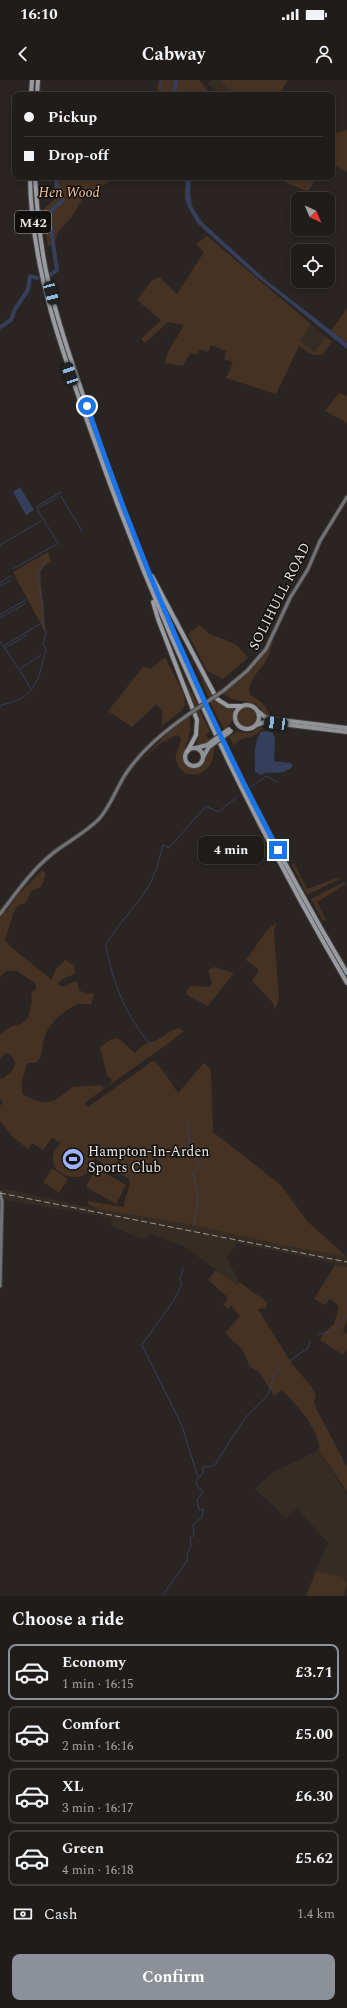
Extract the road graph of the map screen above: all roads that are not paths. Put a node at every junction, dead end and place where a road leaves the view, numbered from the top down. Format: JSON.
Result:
{"nodes":[{"id":1,"x":32,"y":80,"type":"edge"},
{"id":2,"x":38,"y":80,"type":"edge"},
{"id":3,"x":31,"y":92,"type":"edge"},
{"id":4,"x":37,"y":92,"type":"edge"},
{"id":5,"x":30,"y":180,"type":"edge"},
{"id":6,"x":35,"y":180,"type":"edge"},
{"id":7,"x":347,"y":497,"type":"edge"},
{"id":8,"x":141,"y":555,"type":"junction"},
{"id":9,"x":149,"y":588,"type":"junction"},
{"id":10,"x":241,"y":706,"type":"junction"},
{"id":11,"x":259,"y":712,"type":"junction"},
{"id":12,"x":235,"y":719,"type":"junction"},
{"id":13,"x":256,"y":725,"type":"junction"},
{"id":14,"x":242,"y":728,"type":"junction"},
{"id":15,"x":347,"y":728,"type":"edge"},
{"id":16,"x":230,"y":730,"type":"junction"},
{"id":17,"x":347,"y":732,"type":"edge"},
{"id":18,"x":208,"y":746,"type":"junction"},
{"id":19,"x":196,"y":748,"type":"junction"},
{"id":20,"x":187,"y":752,"type":"junction"},
{"id":21,"x":203,"y":757,"type":"junction"},
{"id":22,"x":0,"y":914,"type":"edge"},
{"id":23,"x":347,"y":973,"type":"edge"},
{"id":24,"x":347,"y":983,"type":"edge"},
{"id":25,"x":0,"y":1195,"type":"edge"},
{"id":26,"x":0,"y":1286,"type":"edge"}],
"edges":[{"from":1,"to":3,"type":"highway"},
{"from":2,"to":4,"type":"highway"},
{"from":5,"to":9,"type":"highway","number":"M42"},
{"from":6,"to":8,"type":"highway","number":"M42"},
{"from":7,"to":22,"type":"main road","name":"SOLIHULL ROAD","bridge":true},
{"from":8,"to":10,"type":"highway","number":"M42"},
{"from":8,"to":23,"type":"highway","number":"M42"},
{"from":9,"to":20,"type":"highway","number":"M42"},
{"from":9,"to":24,"type":"highway","number":"M42"},
{"from":10,"to":11,"type":"highway"},
{"from":10,"to":12,"type":"highway"},
{"from":11,"to":13,"type":"highway"},
{"from":11,"to":15,"type":"highway"},
{"from":12,"to":14,"type":"highway"},
{"from":12,"to":16,"type":"highway"},
{"from":13,"to":14,"type":"highway"},
{"from":13,"to":17,"type":"highway"},
{"from":14,"to":16,"type":"highway"},
{"from":16,"to":18,"type":"highway","bridge":true},
{"from":18,"to":19,"type":"highway"},
{"from":18,"to":21,"type":"highway"},
{"from":19,"to":20,"type":"highway"},
{"from":19,"to":21,"type":"highway"},
{"from":20,"to":21,"type":"highway"},
{"from":25,"to":26,"type":"main road"}]}
